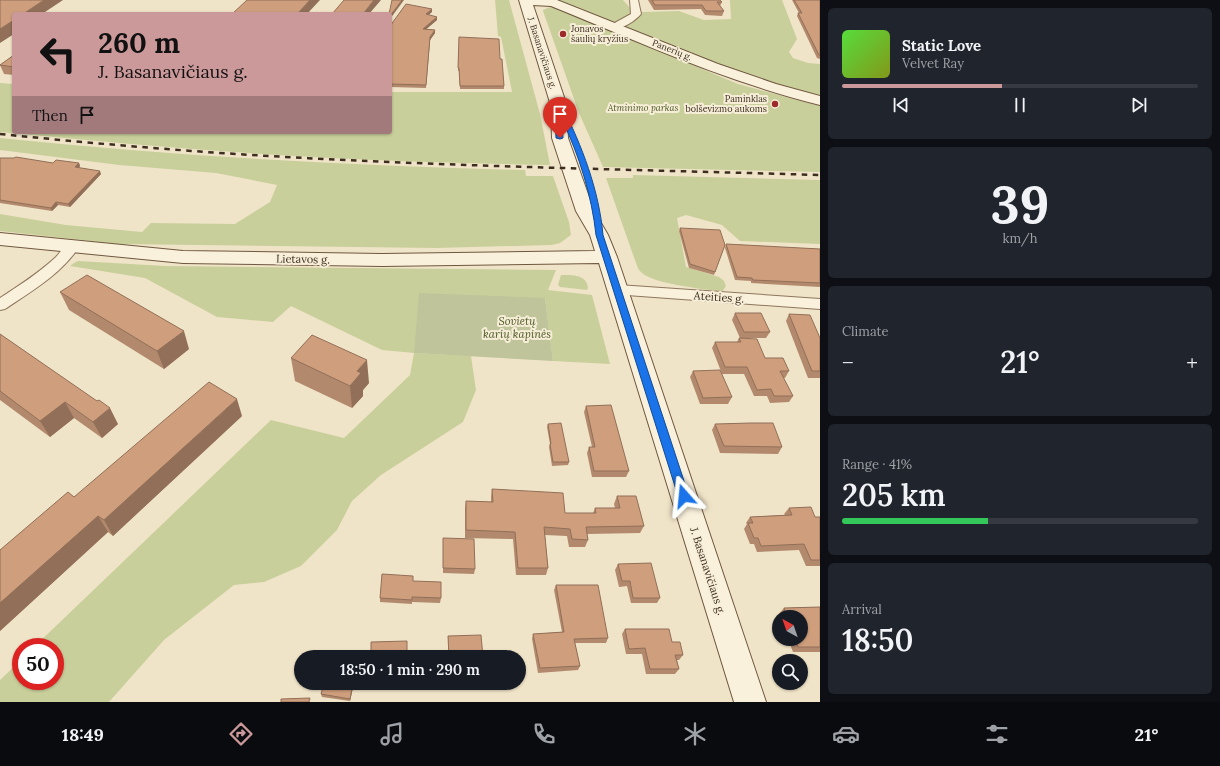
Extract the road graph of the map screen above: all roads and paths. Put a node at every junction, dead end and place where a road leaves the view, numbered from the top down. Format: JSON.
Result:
{"nodes":[{"id":1,"x":634,"y":0,"type":"edge"},
{"id":2,"x":525,"y":1,"type":"edge"},
{"id":3,"x":614,"y":27,"type":"junction"},
{"id":4,"x":820,"y":101,"type":"edge"},
{"id":5,"x":0,"y":239,"type":"edge"},
{"id":6,"x":603,"y":246,"type":"junction"},
{"id":7,"x":72,"y":247,"type":"junction"},
{"id":8,"x":618,"y":290,"type":"junction"},
{"id":9,"x":820,"y":304,"type":"edge"},
{"id":10,"x":0,"y":305,"type":"edge"},
{"id":11,"x":750,"y":702,"type":"edge"}],
"edges":[{"from":1,"to":3,"type":"street"},
{"from":2,"to":3,"type":"main road","name":"Panerių g."},
{"from":2,"to":6,"type":"main road","name":"J. Basanavičiaus g."},
{"from":3,"to":4,"type":"main road","name":"Panerių g."},
{"from":5,"to":7,"type":"main road","name":"Lietavos g."},
{"from":6,"to":7,"type":"main road","name":"Lietavos g."},
{"from":6,"to":8,"type":"main road","name":"J. Basanavičiaus g."},
{"from":7,"to":10,"type":"street"},
{"from":8,"to":9,"type":"street","name":"Ateities g."},
{"from":8,"to":11,"type":"main road","name":"J. Basanavičiaus g."}]}
